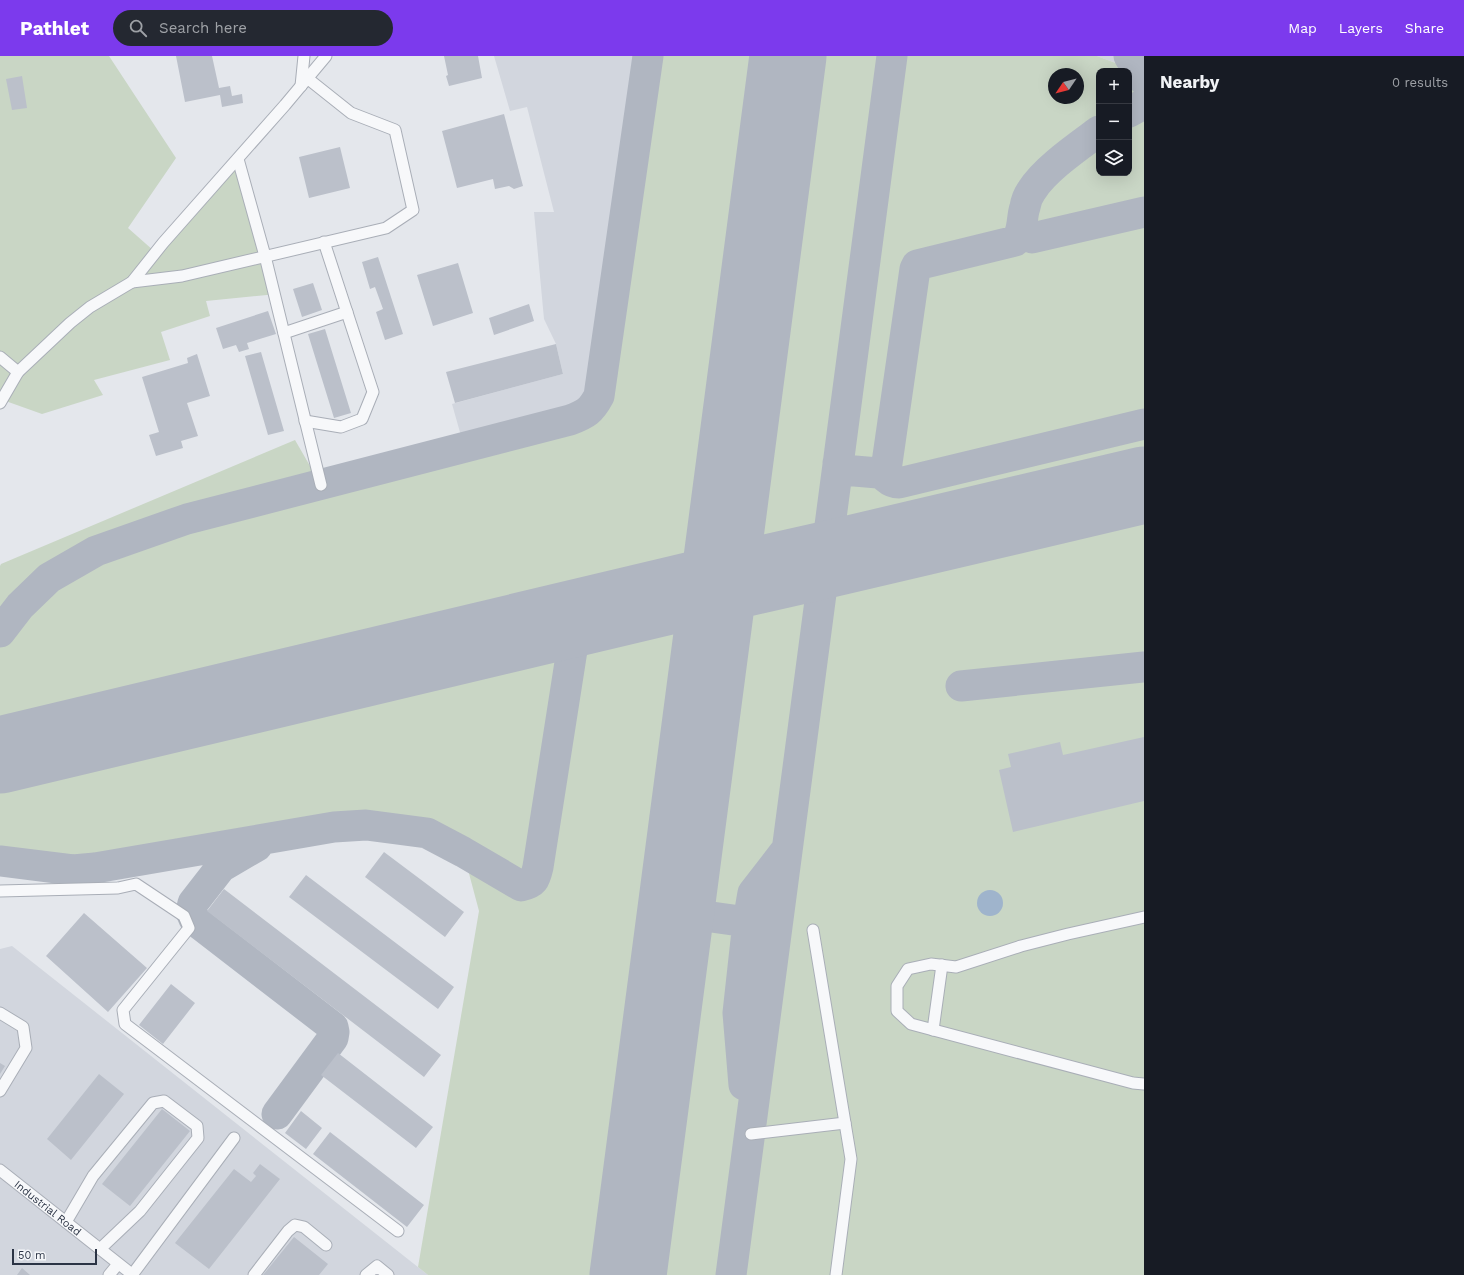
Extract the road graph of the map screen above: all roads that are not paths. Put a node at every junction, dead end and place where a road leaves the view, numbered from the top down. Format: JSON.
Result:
{"nodes":[{"id":1,"x":304,"y":56,"type":"edge"},
{"id":2,"x":326,"y":56,"type":"edge"},
{"id":3,"x":304,"y":82,"type":"junction"},
{"id":4,"x":238,"y":159,"type":"junction"},
{"id":5,"x":324,"y":242,"type":"junction"},
{"id":6,"x":265,"y":256,"type":"junction"},
{"id":7,"x":132,"y":282,"type":"junction"},
{"id":8,"x":347,"y":312,"type":"junction"},
{"id":9,"x":284,"y":333,"type":"junction"},
{"id":10,"x":0,"y":357,"type":"edge"},
{"id":11,"x":18,"y":372,"type":"junction"},
{"id":12,"x":0,"y":403,"type":"edge"},
{"id":13,"x":305,"y":421,"type":"junction"},
{"id":14,"x":321,"y":485,"type":"dead end"},
{"id":15,"x":0,"y":891,"type":"edge"},
{"id":16,"x":1144,"y":917,"type":"edge"},
{"id":17,"x":813,"y":930,"type":"dead end"},
{"id":18,"x":942,"y":965,"type":"junction"},
{"id":19,"x":0,"y":1013,"type":"edge"},
{"id":20,"x":933,"y":1030,"type":"junction"},
{"id":21,"x":1144,"y":1084,"type":"edge"},
{"id":22,"x":0,"y":1091,"type":"edge"},
{"id":23,"x":844,"y":1123,"type":"junction"},
{"id":24,"x":751,"y":1134,"type":"dead end"},
{"id":25,"x":234,"y":1138,"type":"dead end"},
{"id":26,"x":0,"y":1170,"type":"edge"},
{"id":27,"x":66,"y":1222,"type":"junction"},
{"id":28,"x":398,"y":1231,"type":"dead end"},
{"id":29,"x":326,"y":1245,"type":"dead end"},
{"id":30,"x":100,"y":1249,"type":"junction"},
{"id":31,"x":118,"y":1264,"type":"junction"},
{"id":32,"x":109,"y":1275,"type":"edge"},
{"id":33,"x":133,"y":1275,"type":"edge"},
{"id":34,"x":254,"y":1275,"type":"edge"},
{"id":35,"x":366,"y":1275,"type":"edge"},
{"id":36,"x":388,"y":1275,"type":"edge"},
{"id":37,"x":836,"y":1275,"type":"edge"}],
"edges":[{"from":1,"to":3,"type":"street"},
{"from":2,"to":3,"type":"street"},
{"from":3,"to":4,"type":"street"},
{"from":3,"to":5,"type":"street"},
{"from":4,"to":6,"type":"street"},
{"from":4,"to":7,"type":"street"},
{"from":5,"to":6,"type":"street"},
{"from":5,"to":8,"type":"street"},
{"from":6,"to":7,"type":"street"},
{"from":6,"to":9,"type":"street"},
{"from":7,"to":11,"type":"street"},
{"from":8,"to":9,"type":"street"},
{"from":8,"to":13,"type":"street"},
{"from":9,"to":13,"type":"street"},
{"from":10,"to":11,"type":"street"},
{"from":11,"to":12,"type":"street"},
{"from":13,"to":14,"type":"street"},
{"from":15,"to":28,"type":"street"},
{"from":16,"to":18,"type":"street"},
{"from":17,"to":23,"type":"street"},
{"from":18,"to":20,"type":"street"},
{"from":18,"to":20,"type":"street"},
{"from":19,"to":22,"type":"street"},
{"from":20,"to":21,"type":"street"},
{"from":23,"to":24,"type":"street"},
{"from":23,"to":37,"type":"street"},
{"from":25,"to":33,"type":"street"},
{"from":26,"to":27,"type":"street","name":"Industrial Road"},
{"from":27,"to":30,"type":"street","name":"Industrial Road"},
{"from":27,"to":30,"type":"street"},
{"from":29,"to":34,"type":"street"},
{"from":30,"to":31,"type":"street","name":"Industrial Road"},
{"from":31,"to":32,"type":"street"},
{"from":31,"to":33,"type":"street","name":"Industrial Road"},
{"from":35,"to":36,"type":"street"}]}
